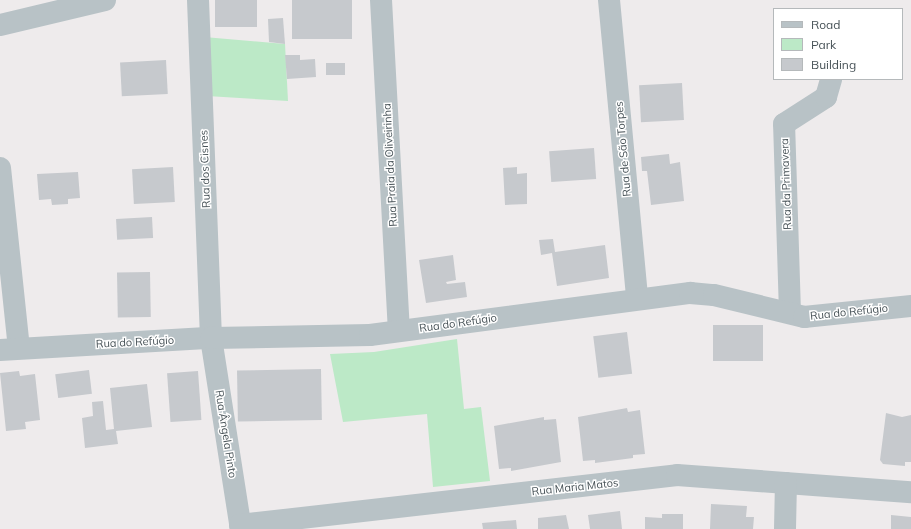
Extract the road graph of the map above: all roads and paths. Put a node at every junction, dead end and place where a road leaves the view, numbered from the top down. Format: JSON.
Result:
{"nodes":[{"id":1,"x":106,"y":0,"type":"edge"},
{"id":2,"x":198,"y":0,"type":"edge"},
{"id":3,"x":381,"y":0,"type":"edge"},
{"id":4,"x":604,"y":1,"type":"edge"},
{"id":5,"x":0,"y":25,"type":"edge"},
{"id":6,"x":831,"y":80,"type":"edge"},
{"id":7,"x":0,"y":168,"type":"edge"},
{"id":8,"x":637,"y":298,"type":"junction"},
{"id":9,"x":911,"y":306,"type":"edge"},
{"id":10,"x":790,"y":313,"type":"junction"},
{"id":11,"x":399,"y":331,"type":"junction"},
{"id":12,"x":211,"y":338,"type":"junction"},
{"id":13,"x":10,"y":349,"type":"edge"},
{"id":14,"x":786,"y":483,"type":"junction"},
{"id":15,"x":911,"y":492,"type":"edge"},
{"id":16,"x":241,"y":527,"type":"edge"},
{"id":17,"x":785,"y":529,"type":"edge"}],
"edges":[{"from":1,"to":5,"type":"street"},
{"from":2,"to":12,"type":"street","name":"Rua dos Cisnes"},
{"from":3,"to":11,"type":"street","name":"Rua Praia da Oliveirinha"},
{"from":4,"to":8,"type":"street","name":"Rua de São Torpes"},
{"from":6,"to":10,"type":"street","name":"Rua da Primavera"},
{"from":7,"to":13,"type":"street"},
{"from":8,"to":10,"type":"street","name":"Rua do Refúgio"},
{"from":8,"to":11,"type":"street","name":"Rua do Refúgio"},
{"from":9,"to":10,"type":"street","name":"Rua do Refúgio"},
{"from":11,"to":12,"type":"street","name":"Rua do Refúgio"},
{"from":12,"to":13,"type":"street","name":"Rua do Refúgio"},
{"from":12,"to":16,"type":"street","name":"Rua Ângela Pinto"},
{"from":14,"to":15,"type":"street","name":"Rua Maria Matos"},
{"from":14,"to":16,"type":"street","name":"Rua Maria Matos"},
{"from":14,"to":17,"type":"street"}]}
